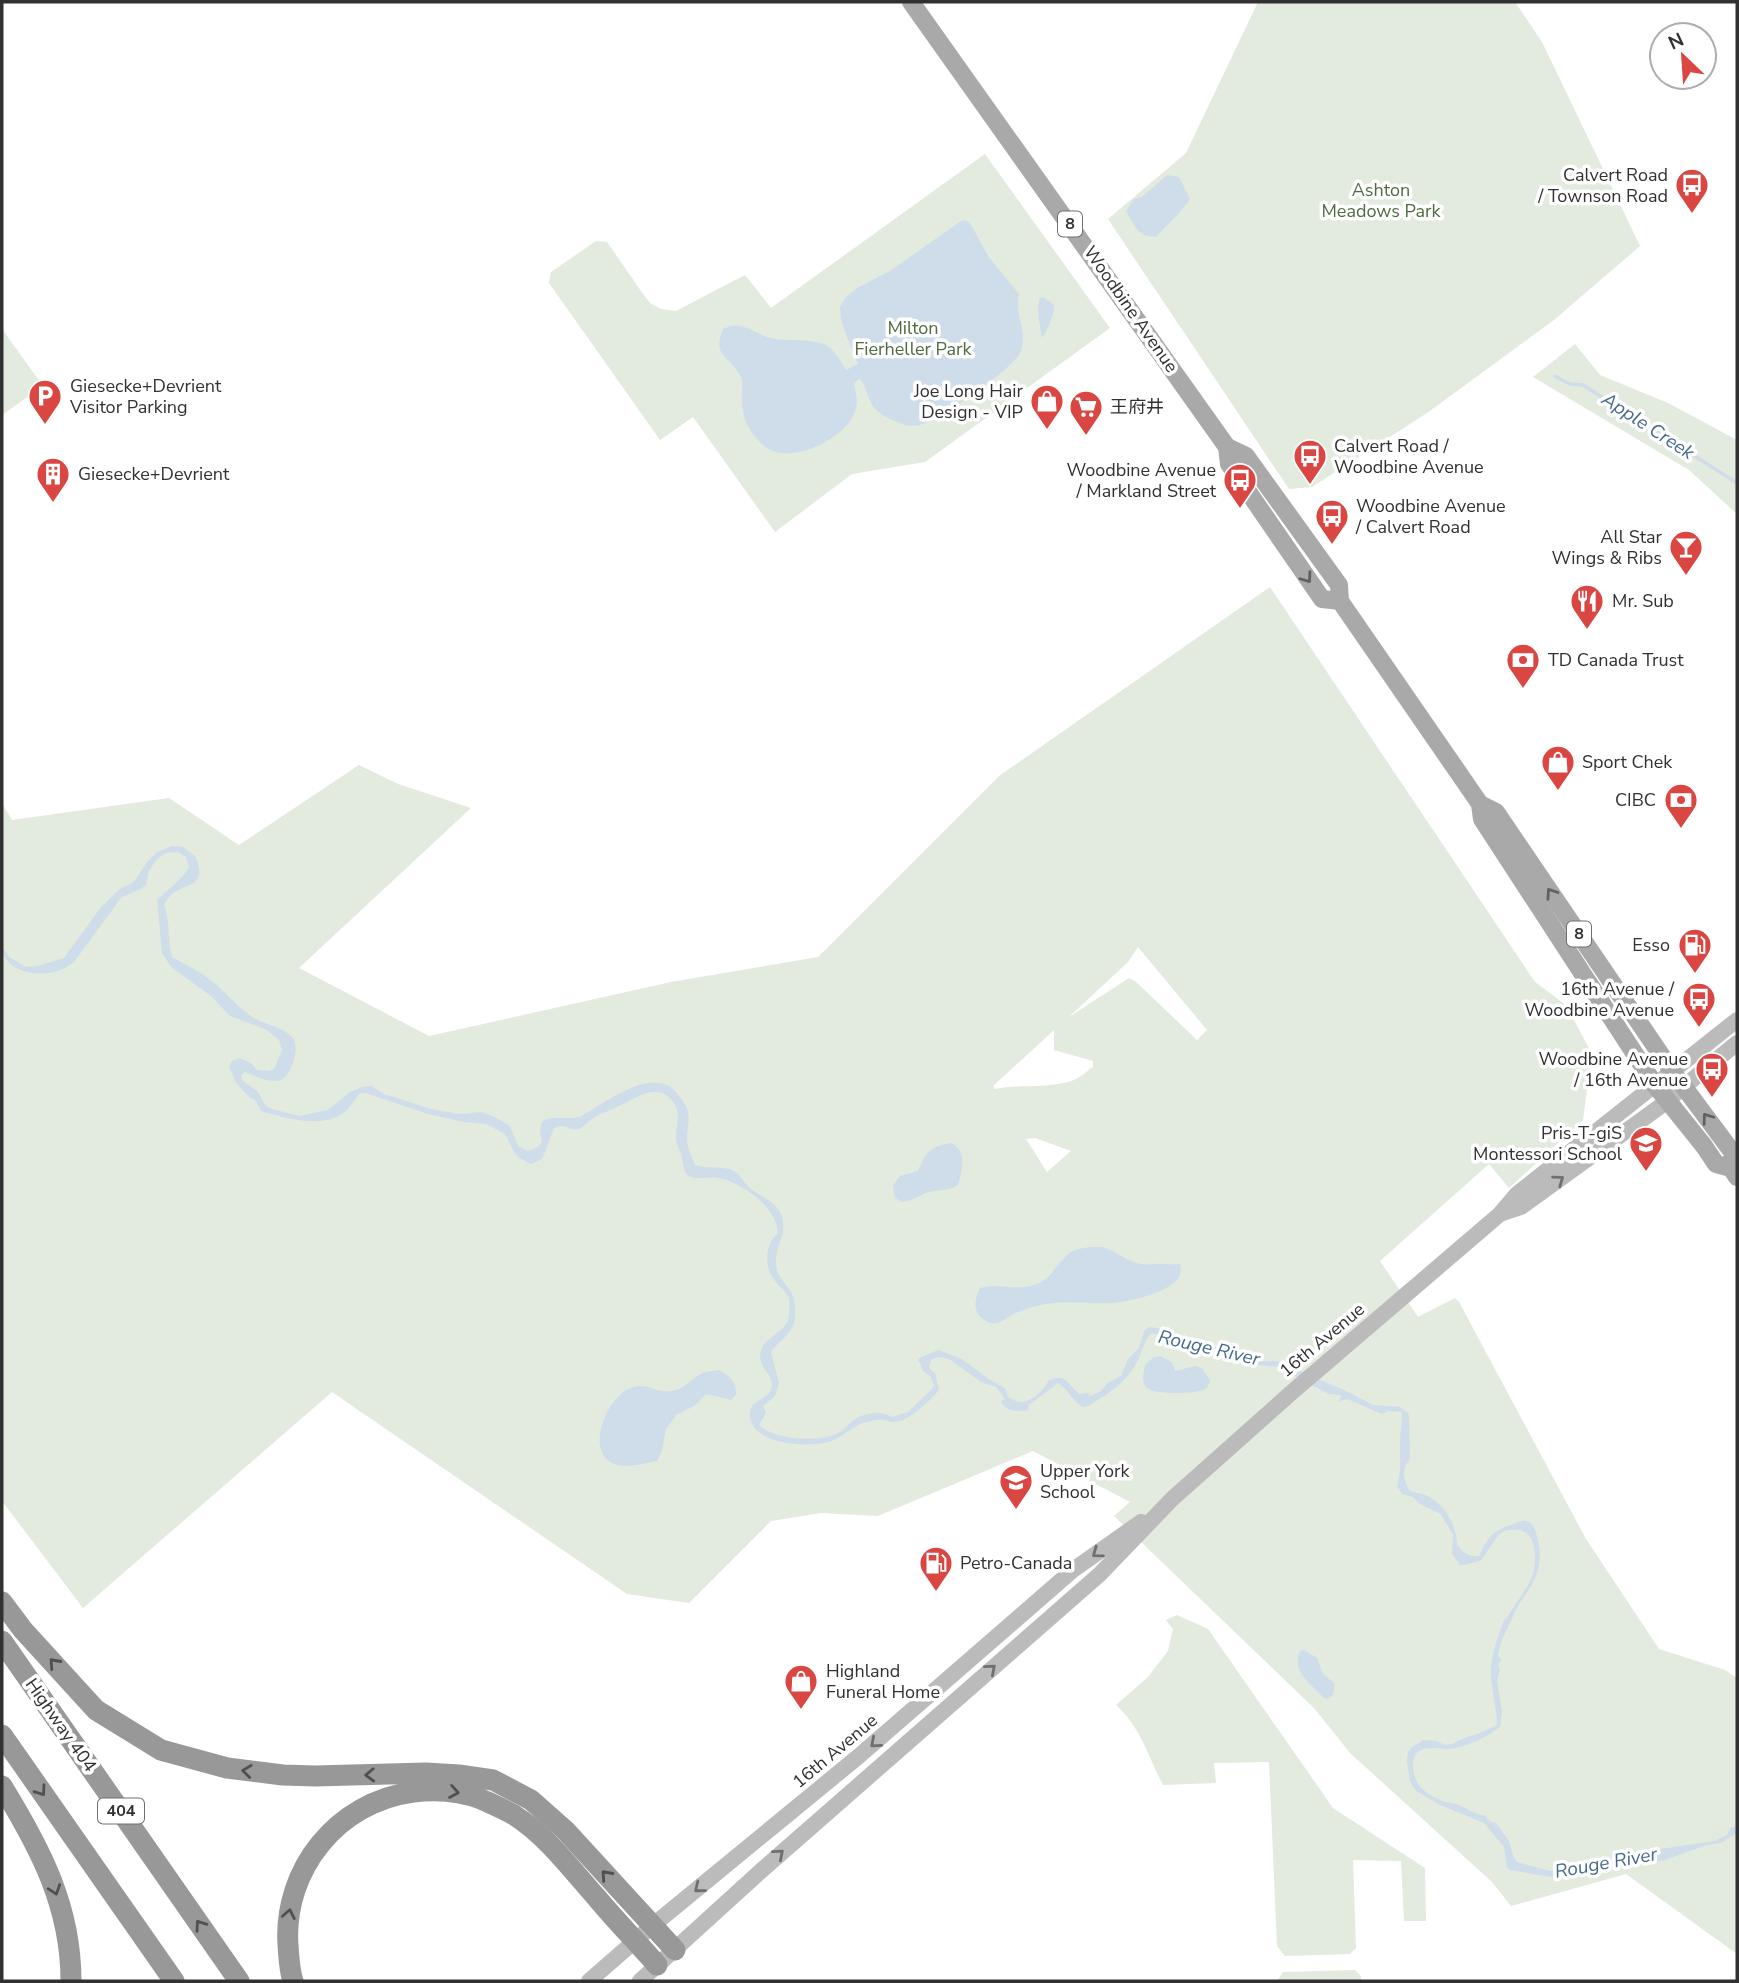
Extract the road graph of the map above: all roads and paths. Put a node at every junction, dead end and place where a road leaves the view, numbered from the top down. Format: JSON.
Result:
{"nodes":[{"id":1,"x":911,"y":2,"type":"edge"},
{"id":2,"x":1480,"y":804,"type":"junction"},
{"id":3,"x":1737,"y":1020,"type":"edge"},
{"id":4,"x":1737,"y":1043,"type":"edge"},
{"id":5,"x":1672,"y":1071,"type":"junction"},
{"id":6,"x":1655,"y":1085,"type":"junction"},
{"id":7,"x":1684,"y":1087,"type":"junction"},
{"id":8,"x":1667,"y":1101,"type":"junction"},
{"id":9,"x":1734,"y":1173,"type":"edge"},
{"id":10,"x":1500,"y":1214,"type":"junction"},
{"id":11,"x":1172,"y":1499,"type":"junction"},
{"id":12,"x":2,"y":1602,"type":"edge"},
{"id":13,"x":2,"y":1640,"type":"edge"},
{"id":14,"x":2,"y":1735,"type":"edge"},
{"id":15,"x":2,"y":1786,"type":"edge"},
{"id":16,"x":652,"y":1926,"type":"junction"},
{"id":17,"x":635,"y":1941,"type":"junction"},
{"id":18,"x":675,"y":1950,"type":"junction"},
{"id":19,"x":657,"y":1965,"type":"junction"},
{"id":20,"x":71,"y":1981,"type":"edge"},
{"id":21,"x":174,"y":1981,"type":"edge"},
{"id":22,"x":239,"y":1981,"type":"edge"},
{"id":23,"x":293,"y":1981,"type":"edge"},
{"id":24,"x":589,"y":1981,"type":"edge"},
{"id":25,"x":640,"y":1981,"type":"edge"}],
"edges":[{"from":1,"to":2,"type":"main road","name":"Woodbine Avenue","number":"8"},
{"from":5,"to":2,"type":"main road","name":"Woodbine Avenue","number":"8","one_way":true},
{"from":2,"to":6,"type":"main road","name":"Woodbine Avenue","number":"8"},
{"from":3,"to":5,"type":"main road","name":"16th Avenue"},
{"from":4,"to":7,"type":"main road","name":"16th Avenue"},
{"from":5,"to":6,"type":"main road","name":"16th Avenue"},
{"from":5,"to":7,"type":"main road","name":"Woodbine Avenue","number":"8"},
{"from":6,"to":8,"type":"main road","name":"Woodbine Avenue","number":"8"},
{"from":6,"to":10,"type":"main road","name":"16th Avenue"},
{"from":7,"to":8,"type":"main road","name":"16th Avenue"},
{"from":9,"to":7,"type":"main road","name":"Woodbine Avenue","number":"8","one_way":true},
{"from":8,"to":9,"type":"main road","name":"Woodbine Avenue","number":"8"},
{"from":10,"to":8,"type":"main road","name":"16th Avenue","one_way":true},
{"from":10,"to":11,"type":"main road","name":"16th Avenue"},
{"from":11,"to":16,"type":"main road","name":"16th Avenue","one_way":true},
{"from":18,"to":11,"type":"main road","name":"16th Avenue","one_way":true},
{"from":16,"to":12,"type":"highway","one_way":true},
{"from":22,"to":13,"type":"highway","name":"Highway 404","number":"404","one_way":true},
{"from":14,"to":21,"type":"highway","one_way":true},
{"from":15,"to":20,"type":"highway","one_way":true},
{"from":16,"to":17,"type":"main road","name":"16th Avenue"},
{"from":16,"to":18,"type":"highway"},
{"from":17,"to":19,"type":"highway"},
{"from":23,"to":17,"type":"highway","one_way":true},
{"from":17,"to":24,"type":"main road","name":"16th Avenue"},
{"from":18,"to":19,"type":"main road","name":"16th Avenue"},
{"from":19,"to":25,"type":"main road","name":"16th Avenue"}]}
